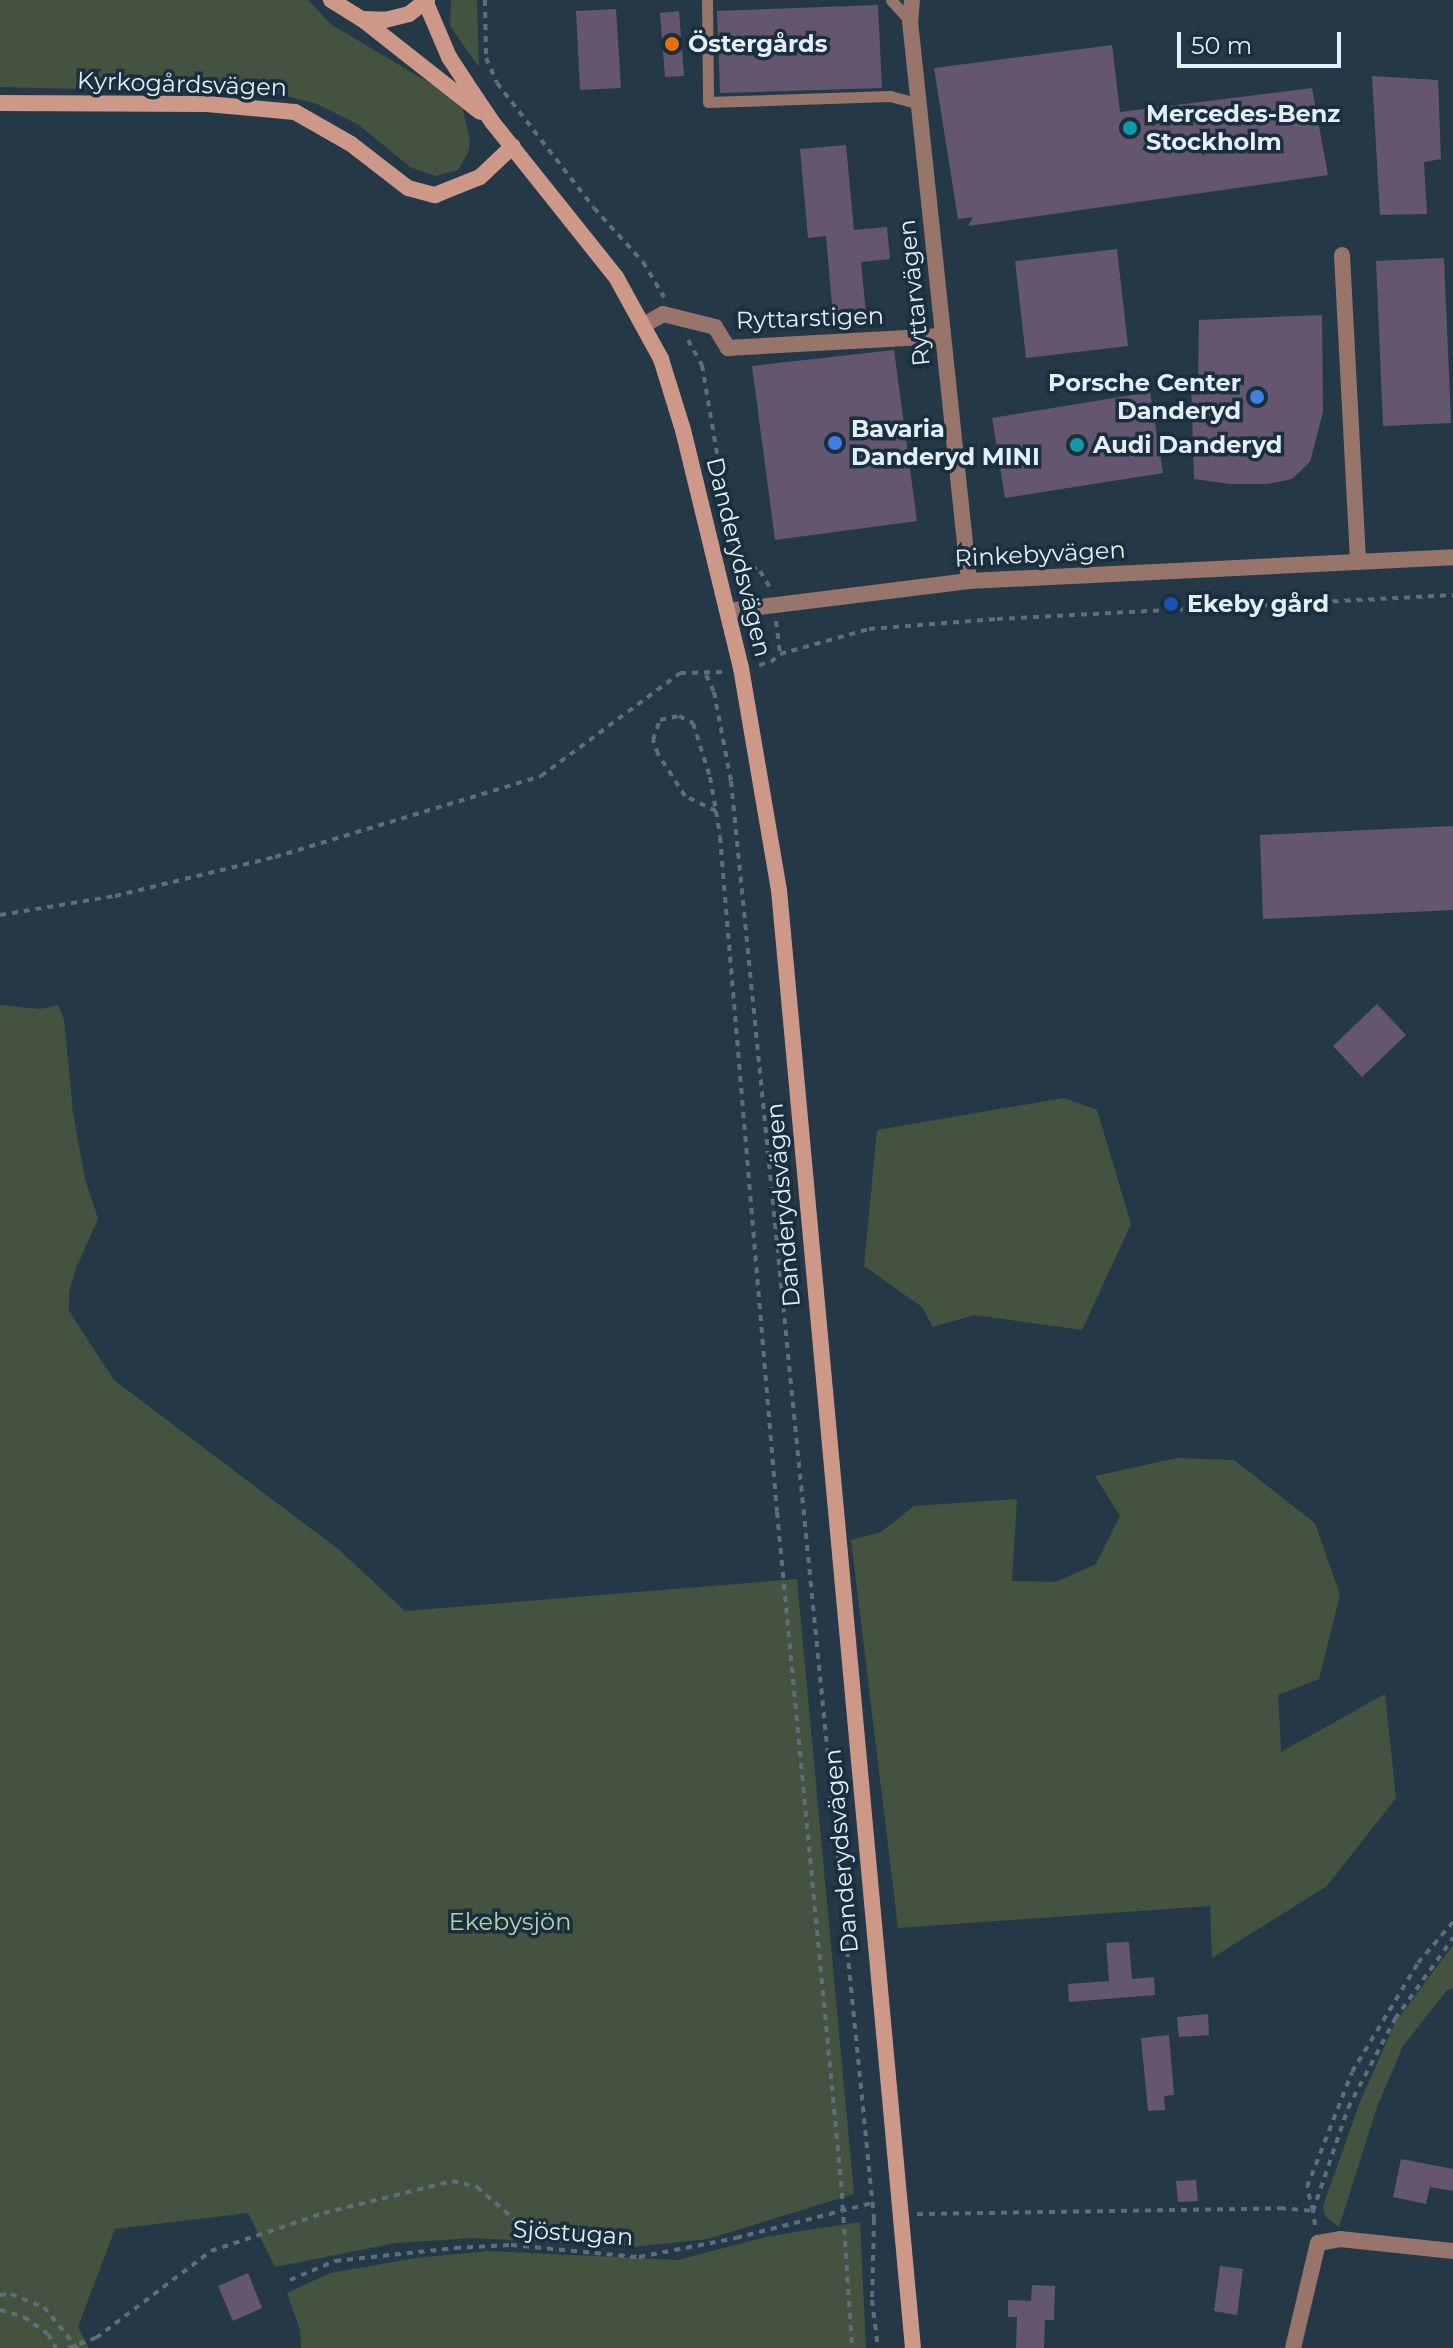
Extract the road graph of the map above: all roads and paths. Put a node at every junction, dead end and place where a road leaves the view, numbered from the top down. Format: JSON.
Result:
{"nodes":[{"id":1,"x":331,"y":0,"type":"edge"},
{"id":2,"x":707,"y":0,"type":"edge"},
{"id":3,"x":891,"y":0,"type":"edge"},
{"id":4,"x":912,"y":0,"type":"edge"},
{"id":5,"x":427,"y":1,"type":"edge"},
{"id":6,"x":362,"y":19,"type":"junction"},
{"id":7,"x":910,"y":21,"type":"junction"},
{"id":8,"x":0,"y":103,"type":"edge"},
{"id":9,"x":919,"y":104,"type":"junction"},
{"id":10,"x":493,"y":123,"type":"junction"},
{"id":11,"x":513,"y":146,"type":"junction"},
{"id":12,"x":1342,"y":255,"type":"dead end"},
{"id":13,"x":644,"y":325,"type":"junction"},
{"id":14,"x":943,"y":336,"type":"junction"},
{"id":15,"x":1453,"y":557,"type":"edge"},
{"id":16,"x":1358,"y":562,"type":"junction"},
{"id":17,"x":969,"y":581,"type":"junction"},
{"id":18,"x":1453,"y":595,"type":"edge"},
{"id":19,"x":728,"y":611,"type":"junction"},
{"id":20,"x":780,"y":654,"type":"dead end"},
{"id":21,"x":716,"y":811,"type":"junction"},
{"id":22,"x":0,"y":915,"type":"edge"},
{"id":23,"x":1453,"y":1922,"type":"edge"},
{"id":24,"x":1453,"y":1938,"type":"edge"},
{"id":25,"x":872,"y":2203,"type":"junction"},
{"id":26,"x":899,"y":2207,"type":"junction"},
{"id":27,"x":843,"y":2209,"type":"junction"},
{"id":28,"x":1313,"y":2211,"type":"junction"},
{"id":29,"x":874,"y":2219,"type":"junction"},
{"id":30,"x":1318,"y":2243,"type":"junction"},
{"id":31,"x":533,"y":2247,"type":"junction"},
{"id":32,"x":1453,"y":2251,"type":"edge"},
{"id":33,"x":290,"y":2280,"type":"dead end"},
{"id":34,"x":0,"y":2295,"type":"edge"},
{"id":35,"x":0,"y":2310,"type":"edge"},
{"id":36,"x":76,"y":2346,"type":"edge"},
{"id":37,"x":56,"y":2348,"type":"edge"},
{"id":38,"x":68,"y":2348,"type":"edge"},
{"id":39,"x":852,"y":2348,"type":"edge"},
{"id":40,"x":878,"y":2348,"type":"edge"},
{"id":41,"x":913,"y":2348,"type":"edge"},
{"id":42,"x":1293,"y":2348,"type":"edge"}],
"edges":[{"from":1,"to":6,"type":"street","name":"Danderydsvägen"},
{"from":2,"to":9,"type":"lane"},
{"from":3,"to":7,"type":"lane"},
{"from":4,"to":7,"type":"street","name":"Ryttarvägen"},
{"from":5,"to":6,"type":"street"},
{"from":5,"to":10,"type":"street","name":"Danderydsvägen"},
{"from":6,"to":10,"type":"street","name":"Danderydsvägen"},
{"from":7,"to":9,"type":"street","name":"Ryttarvägen"},
{"from":8,"to":11,"type":"street","name":"Kyrkogårdsvägen"},
{"from":9,"to":14,"type":"street","name":"Ryttarvägen"},
{"from":10,"to":11,"type":"street","name":"Danderydsvägen"},
{"from":11,"to":13,"type":"street","name":"Danderydsvägen"},
{"from":12,"to":16,"type":"street"},
{"from":13,"to":14,"type":"street","name":"Ryttarstigen"},
{"from":13,"to":19,"type":"street","name":"Danderydsvägen"},
{"from":14,"to":17,"type":"street","name":"Ryttarvägen"},
{"from":15,"to":16,"type":"street","name":"Rinkebyvägen"},
{"from":16,"to":17,"type":"street","name":"Rinkebyvägen"},
{"from":17,"to":19,"type":"street","name":"Rinkebyvägen"},
{"from":18,"to":20,"type":"path"},
{"from":19,"to":26,"type":"street","name":"Danderydsvägen"},
{"from":21,"to":21,"type":"path"},
{"from":21,"to":27,"type":"path"},
{"from":22,"to":25,"type":"path"},
{"from":23,"to":28,"type":"path"},
{"from":24,"to":28,"type":"path"},
{"from":25,"to":26,"type":"path","name":"Sjöstugan"},
{"from":25,"to":27,"type":"path","name":"Sjöstugan"},
{"from":25,"to":29,"type":"path"},
{"from":26,"to":28,"type":"path"},
{"from":26,"to":29,"type":"path"},
{"from":26,"to":41,"type":"street","name":"Danderydsvägen"},
{"from":27,"to":31,"type":"path","name":"Sjöstugan"},
{"from":27,"to":39,"type":"path"},
{"from":28,"to":30,"type":"path"},
{"from":29,"to":40,"type":"path"},
{"from":30,"to":32,"type":"street"},
{"from":30,"to":42,"type":"street"},
{"from":31,"to":33,"type":"path","name":"Sjöstugan"},
{"from":31,"to":36,"type":"path"},
{"from":34,"to":36,"type":"path"},
{"from":35,"to":37,"type":"path"},
{"from":36,"to":38,"type":"path"}]}
